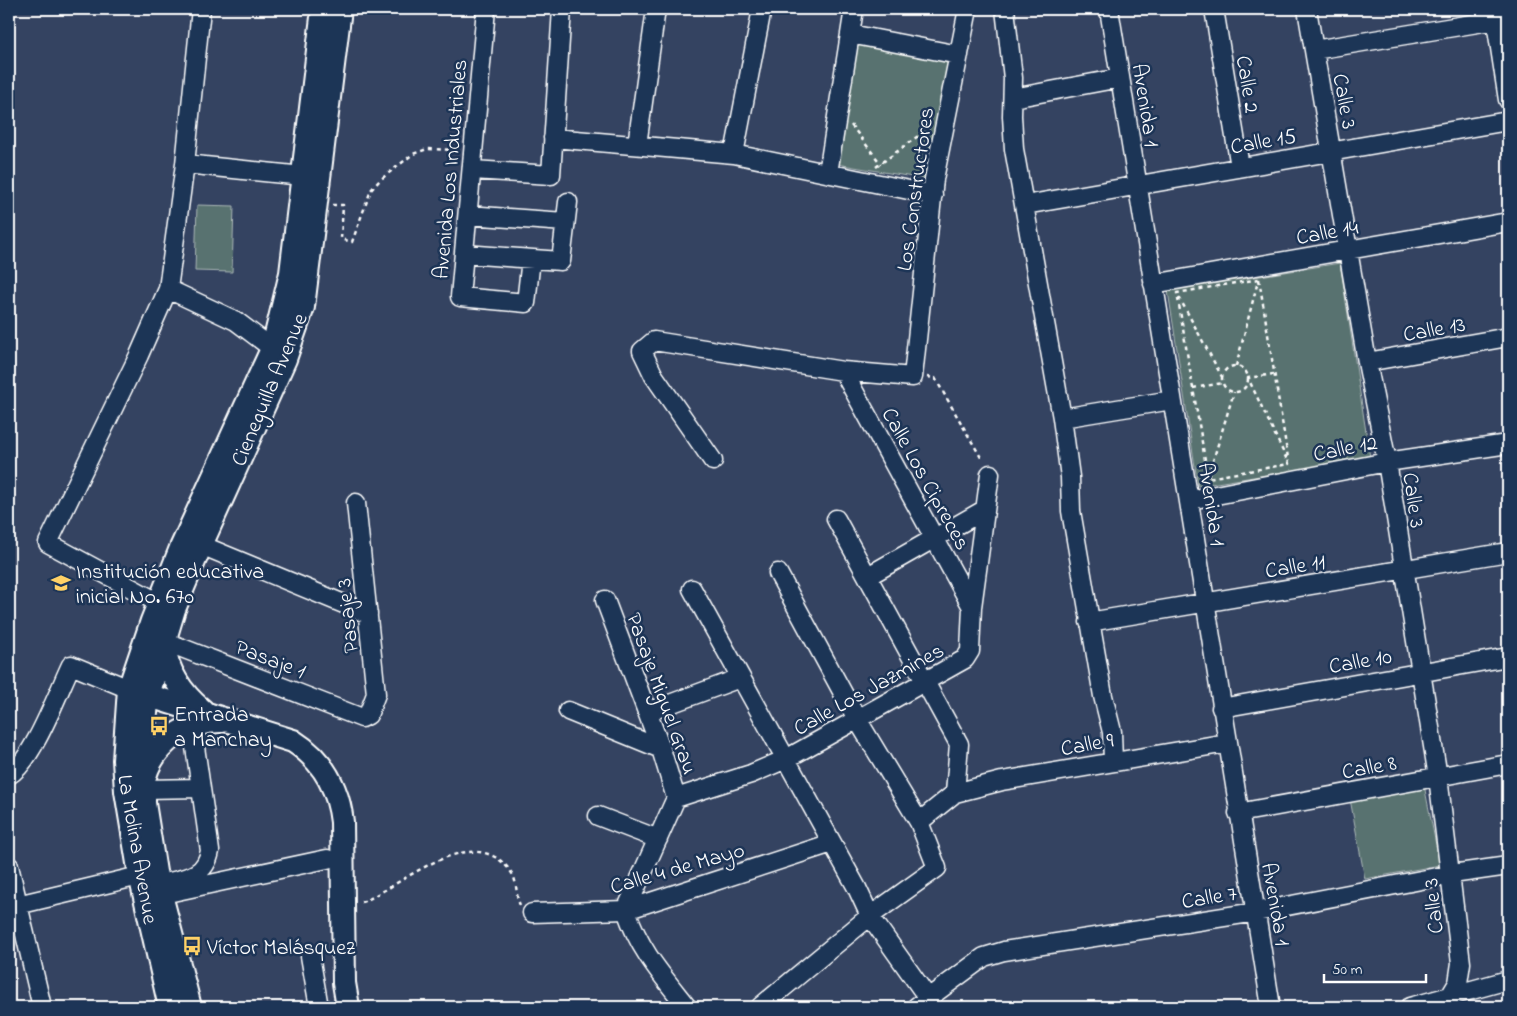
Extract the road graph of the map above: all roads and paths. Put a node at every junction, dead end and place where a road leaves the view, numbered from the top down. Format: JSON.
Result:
{"nodes":[{"id":1,"x":201,"y":9,"type":"edge"},
{"id":2,"x":323,"y":9,"type":"edge"},
{"id":3,"x":340,"y":9,"type":"edge"},
{"id":4,"x":486,"y":9,"type":"edge"},
{"id":5,"x":562,"y":9,"type":"edge"},
{"id":6,"x":656,"y":9,"type":"edge"},
{"id":7,"x":762,"y":9,"type":"edge"},
{"id":8,"x":854,"y":9,"type":"edge"},
{"id":9,"x":968,"y":9,"type":"edge"},
{"id":10,"x":1005,"y":9,"type":"edge"},
{"id":11,"x":1109,"y":9,"type":"edge"},
{"id":12,"x":1214,"y":9,"type":"edge"},
{"id":13,"x":1307,"y":9,"type":"edge"},
{"id":14,"x":1495,"y":15,"type":"edge"},
{"id":15,"x":850,"y":34,"type":"junction"},
{"id":16,"x":1314,"y":50,"type":"junction"},
{"id":17,"x":959,"y":55,"type":"junction"},
{"id":18,"x":1120,"y":78,"type":"junction"},
{"id":19,"x":1013,"y":98,"type":"junction"},
{"id":20,"x":1508,"y":100,"type":"edge"},
{"id":21,"x":1508,"y":121,"type":"edge"},
{"id":22,"x":849,"y":133,"type":"dead end"},
{"id":23,"x":931,"y":133,"type":"dead end"},
{"id":24,"x":553,"y":138,"type":"junction"},
{"id":25,"x":637,"y":145,"type":"junction"},
{"id":26,"x":474,"y":150,"type":"junction"},
{"id":27,"x":1331,"y":151,"type":"junction"},
{"id":28,"x":734,"y":154,"type":"junction"},
{"id":29,"x":185,"y":164,"type":"junction"},
{"id":30,"x":881,"y":164,"type":"junction"},
{"id":31,"x":868,"y":166,"type":"dead end"},
{"id":32,"x":876,"y":167,"type":"junction"},
{"id":33,"x":1240,"y":167,"type":"junction"},
{"id":34,"x":885,"y":169,"type":"dead end"},
{"id":35,"x":473,"y":170,"type":"junction"},
{"id":36,"x":828,"y":173,"type":"junction"},
{"id":37,"x":303,"y":176,"type":"junction"},
{"id":38,"x":1137,"y":185,"type":"junction"},
{"id":39,"x":933,"y":196,"type":"junction"},
{"id":40,"x":568,"y":202,"type":"dead end"},
{"id":41,"x":1025,"y":205,"type":"junction"},
{"id":42,"x":326,"y":208,"type":"dead end"},
{"id":43,"x":468,"y":215,"type":"junction"},
{"id":44,"x":565,"y":222,"type":"junction"},
{"id":45,"x":1508,"y":222,"type":"edge"},
{"id":46,"x":1348,"y":250,"type":"junction"},
{"id":47,"x":464,"y":254,"type":"junction"},
{"id":48,"x":531,"y":259,"type":"junction"},
{"id":49,"x":1258,"y":273,"type":"junction"},
{"id":50,"x":1153,"y":284,"type":"junction"},
{"id":51,"x":168,"y":289,"type":"junction"},
{"id":52,"x":1177,"y":293,"type":"junction"},
{"id":53,"x":1508,"y":338,"type":"edge"},
{"id":54,"x":279,"y":353,"type":"junction"},
{"id":55,"x":1367,"y":362,"type":"junction"},
{"id":56,"x":1236,"y":366,"type":"junction"},
{"id":57,"x":843,"y":371,"type":"junction"},
{"id":58,"x":1274,"y":374,"type":"junction"},
{"id":59,"x":913,"y":377,"type":"junction"},
{"id":60,"x":1222,"y":377,"type":"junction"},
{"id":61,"x":1248,"y":378,"type":"junction"},
{"id":62,"x":1223,"y":383,"type":"junction"},
{"id":63,"x":1192,"y":388,"type":"junction"},
{"id":64,"x":1234,"y":392,"type":"junction"},
{"id":65,"x":1172,"y":400,"type":"junction"},
{"id":66,"x":1062,"y":418,"type":"junction"},
{"id":67,"x":1508,"y":444,"type":"edge"},
{"id":68,"x":713,"y":460,"type":"dead end"},
{"id":69,"x":1387,"y":462,"type":"junction"},
{"id":70,"x":1291,"y":472,"type":"junction"},
{"id":71,"x":990,"y":474,"type":"joint"},
{"id":72,"x":1208,"y":478,"type":"junction"},
{"id":73,"x":1190,"y":500,"type":"junction"},
{"id":74,"x":356,"y":503,"type":"dead end"},
{"id":75,"x":984,"y":510,"type":"junction"},
{"id":76,"x":836,"y":519,"type":"dead end"},
{"id":77,"x":935,"y":539,"type":"junction"},
{"id":78,"x":201,"y":545,"type":"junction"},
{"id":79,"x":1508,"y":552,"type":"edge"},
{"id":80,"x":1403,"y":570,"type":"junction"},
{"id":81,"x":778,"y":573,"type":"dead end"},
{"id":82,"x":868,"y":576,"type":"junction"},
{"id":83,"x":692,"y":589,"type":"dead end"},
{"id":84,"x":605,"y":600,"type":"dead end"},
{"id":85,"x":1206,"y":602,"type":"junction"},
{"id":86,"x":159,"y":603,"type":"junction"},
{"id":87,"x":972,"y":607,"type":"junction"},
{"id":88,"x":368,"y":614,"type":"junction"},
{"id":89,"x":1089,"y":622,"type":"junction"},
{"id":90,"x":164,"y":641,"type":"junction"},
{"id":91,"x":1508,"y":658,"type":"edge"},
{"id":92,"x":1420,"y":672,"type":"junction"},
{"id":93,"x":740,"y":678,"type":"junction"},
{"id":94,"x":926,"y":681,"type":"junction"},
{"id":95,"x":138,"y":692,"type":"junction"},
{"id":96,"x":1221,"y":708,"type":"junction"},
{"id":97,"x":568,"y":710,"type":"dead end"},
{"id":98,"x":648,"y":712,"type":"junction"},
{"id":99,"x":362,"y":718,"type":"joint"},
{"id":100,"x":857,"y":719,"type":"junction"},
{"id":101,"x":198,"y":720,"type":"junction"},
{"id":102,"x":1227,"y":743,"type":"junction"},
{"id":103,"x":661,"y":749,"type":"junction"},
{"id":104,"x":786,"y":759,"type":"junction"},
{"id":105,"x":1113,"y":762,"type":"junction"},
{"id":106,"x":1508,"y":764,"type":"edge"},
{"id":107,"x":9,"y":775,"type":"edge"},
{"id":108,"x":1438,"y":777,"type":"junction"},
{"id":109,"x":143,"y":785,"type":"junction"},
{"id":110,"x":201,"y":788,"type":"junction"},
{"id":111,"x":955,"y":793,"type":"junction"},
{"id":112,"x":676,"y":798,"type":"junction"},
{"id":113,"x":1238,"y":813,"type":"junction"},
{"id":114,"x":598,"y":816,"type":"dead end"},
{"id":115,"x":919,"y":822,"type":"junction"},
{"id":116,"x":658,"y":839,"type":"junction"},
{"id":117,"x":832,"y":843,"type":"junction"},
{"id":118,"x":327,"y":859,"type":"dead end"},
{"id":119,"x":9,"y":866,"type":"edge"},
{"id":120,"x":1508,"y":866,"type":"edge"},
{"id":121,"x":1452,"y":874,"type":"junction"},
{"id":122,"x":153,"y":882,"type":"junction"},
{"id":123,"x":518,"y":900,"type":"dead end"},
{"id":124,"x":365,"y":901,"type":"dead end"},
{"id":125,"x":14,"y":906,"type":"edge"},
{"id":126,"x":626,"y":910,"type":"junction"},
{"id":127,"x":1256,"y":912,"type":"junction"},
{"id":128,"x":532,"y":913,"type":"dead end"},
{"id":129,"x":870,"y":916,"type":"junction"},
{"id":130,"x":310,"y":956,"type":"dead end"},
{"id":131,"x":1507,"y":981,"type":"edge"},
{"id":132,"x":922,"y":1002,"type":"edge"},
{"id":133,"x":1450,"y":1002,"type":"edge"},
{"id":134,"x":42,"y":1007,"type":"edge"},
{"id":135,"x":170,"y":1007,"type":"edge"},
{"id":136,"x":190,"y":1007,"type":"edge"},
{"id":137,"x":319,"y":1007,"type":"edge"},
{"id":138,"x":348,"y":1007,"type":"edge"},
{"id":139,"x":687,"y":1007,"type":"edge"},
{"id":140,"x":760,"y":1007,"type":"edge"},
{"id":141,"x":1271,"y":1007,"type":"edge"},
{"id":142,"x":1410,"y":1007,"type":"edge"}],
"edges":[{"from":1,"to":29,"type":"street"},
{"from":2,"to":37,"type":"main road","name":"Cieneguilla Avenue"},
{"from":3,"to":54,"type":"main road","name":"Cieneguilla Avenue"},
{"from":4,"to":26,"type":"street","name":"Avenida Los Industriales"},
{"from":5,"to":24,"type":"street"},
{"from":6,"to":25,"type":"street"},
{"from":7,"to":28,"type":"street"},
{"from":8,"to":15,"type":"street"},
{"from":9,"to":17,"type":"street","name":"Los Constructores"},
{"from":10,"to":19,"type":"street"},
{"from":11,"to":18,"type":"street","name":"Avenida 1"},
{"from":12,"to":33,"type":"street","name":"Calle 2"},
{"from":13,"to":16,"type":"street","name":"Calle 3"},
{"from":14,"to":16,"type":"street"},
{"from":14,"to":20,"type":"street"},
{"from":15,"to":17,"type":"street"},
{"from":15,"to":36,"type":"street"},
{"from":16,"to":27,"type":"street","name":"Calle 3"},
{"from":17,"to":39,"type":"street","name":"Los Constructores"},
{"from":18,"to":19,"type":"street"},
{"from":18,"to":38,"type":"street","name":"Avenida 1"},
{"from":19,"to":41,"type":"street"},
{"from":21,"to":27,"type":"street","name":"Calle 15"},
{"from":22,"to":30,"type":"path"},
{"from":23,"to":30,"type":"path"},
{"from":24,"to":25,"type":"street"},
{"from":24,"to":35,"type":"street"},
{"from":25,"to":28,"type":"street"},
{"from":26,"to":35,"type":"street","name":"Avenida Los Industriales"},
{"from":26,"to":42,"type":"path"},
{"from":27,"to":33,"type":"street","name":"Calle 15"},
{"from":27,"to":46,"type":"street","name":"Calle 3"},
{"from":28,"to":36,"type":"street"},
{"from":29,"to":37,"type":"street"},
{"from":29,"to":51,"type":"street"},
{"from":30,"to":32,"type":"path"},
{"from":31,"to":32,"type":"path"},
{"from":32,"to":34,"type":"path"},
{"from":33,"to":38,"type":"street","name":"Calle 15"},
{"from":35,"to":43,"type":"street","name":"Avenida Los Industriales"},
{"from":36,"to":39,"type":"street"},
{"from":37,"to":54,"type":"main road","name":"Cieneguilla Avenue"},
{"from":38,"to":41,"type":"street","name":"Calle 15"},
{"from":38,"to":50,"type":"street","name":"Avenida 1"},
{"from":39,"to":59,"type":"street","name":"Los Constructores"},
{"from":40,"to":44,"type":"street"},
{"from":41,"to":66,"type":"street"},
{"from":43,"to":44,"type":"street"},
{"from":43,"to":47,"type":"street","name":"Avenida Los Industriales"},
{"from":44,"to":48,"type":"street"},
{"from":45,"to":46,"type":"street","name":"Calle 14"},
{"from":46,"to":49,"type":"street","name":"Calle 14"},
{"from":46,"to":55,"type":"street","name":"Calle 3"},
{"from":47,"to":48,"type":"street"},
{"from":47,"to":48,"type":"street","name":"Avenida Los Industriales"},
{"from":49,"to":50,"type":"street","name":"Calle 14"},
{"from":49,"to":52,"type":"path"},
{"from":49,"to":56,"type":"path"},
{"from":49,"to":58,"type":"path"},
{"from":50,"to":52,"type":"path"},
{"from":50,"to":65,"type":"street","name":"Avenida 1"},
{"from":51,"to":54,"type":"street"},
{"from":51,"to":86,"type":"street"},
{"from":52,"to":60,"type":"path"},
{"from":52,"to":63,"type":"path"},
{"from":53,"to":55,"type":"street","name":"Calle 13"},
{"from":54,"to":78,"type":"main road","name":"Cieneguilla Avenue"},
{"from":54,"to":86,"type":"main road","name":"Cieneguilla Avenue"},
{"from":55,"to":69,"type":"street","name":"Calle 3"},
{"from":56,"to":60,"type":"path"},
{"from":56,"to":61,"type":"path"},
{"from":57,"to":59,"type":"street"},
{"from":57,"to":68,"type":"street"},
{"from":57,"to":77,"type":"street","name":"Calle Los Cipreces"},
{"from":58,"to":61,"type":"path"},
{"from":58,"to":70,"type":"path"},
{"from":59,"to":71,"type":"path"},
{"from":60,"to":62,"type":"path"},
{"from":61,"to":64,"type":"path"},
{"from":61,"to":70,"type":"path"},
{"from":62,"to":63,"type":"path"},
{"from":62,"to":64,"type":"path"},
{"from":63,"to":72,"type":"path"},
{"from":64,"to":72,"type":"path"},
{"from":65,"to":66,"type":"street"},
{"from":65,"to":73,"type":"street","name":"Avenida 1"},
{"from":66,"to":89,"type":"street"},
{"from":67,"to":69,"type":"street","name":"Calle 12"},
{"from":69,"to":70,"type":"street","name":"Calle 12"},
{"from":69,"to":80,"type":"street","name":"Calle 3"},
{"from":70,"to":72,"type":"path"},
{"from":70,"to":73,"type":"street","name":"Calle 12"},
{"from":71,"to":75,"type":"street","name":"Calle Los Jazmines"},
{"from":73,"to":85,"type":"street","name":"Avenida 1"},
{"from":74,"to":88,"type":"street","name":"Pasaje 3"},
{"from":75,"to":77,"type":"street"},
{"from":75,"to":87,"type":"street","name":"Calle Los Jazmines"},
{"from":76,"to":82,"type":"street"},
{"from":77,"to":82,"type":"street"},
{"from":77,"to":87,"type":"street","name":"Calle Los Cipreces"},
{"from":78,"to":88,"type":"street"},
{"from":78,"to":90,"type":"main road","name":"Cieneguilla Avenue"},
{"from":79,"to":80,"type":"street","name":"Calle 11"},
{"from":80,"to":85,"type":"street","name":"Calle 11"},
{"from":80,"to":92,"type":"street","name":"Calle 3"},
{"from":81,"to":100,"type":"street"},
{"from":82,"to":94,"type":"street"},
{"from":83,"to":93,"type":"street"},
{"from":84,"to":98,"type":"street","name":"Pasaje Miguel Grau"},
{"from":85,"to":89,"type":"street","name":"Calle 11"},
{"from":85,"to":96,"type":"street","name":"Avenida 1"},
{"from":86,"to":95,"type":"main road","name":"Cieneguilla Avenue"},
{"from":87,"to":94,"type":"street","name":"Calle Los Jazmines"},
{"from":88,"to":99,"type":"street","name":"Pasaje 3"},
{"from":89,"to":105,"type":"street"},
{"from":90,"to":95,"type":"main road","name":"Cieneguilla Avenue"},
{"from":90,"to":99,"type":"street","name":"Pasaje 1"},
{"from":90,"to":101,"type":"main road"},
{"from":91,"to":92,"type":"street","name":"Calle 10"},
{"from":92,"to":96,"type":"street","name":"Calle 10"},
{"from":92,"to":108,"type":"street","name":"Calle 3"},
{"from":93,"to":98,"type":"street"},
{"from":93,"to":104,"type":"street"},
{"from":94,"to":100,"type":"street","name":"Calle Los Jazmines"},
{"from":94,"to":111,"type":"street"},
{"from":95,"to":101,"type":"main road"},
{"from":95,"to":107,"type":"street"},
{"from":95,"to":109,"type":"main road","name":"La Molina Avenue"},
{"from":95,"to":122,"type":"main road","name":"La Molina Avenue"},
{"from":96,"to":102,"type":"street","name":"Avenida 1"},
{"from":97,"to":103,"type":"street"},
{"from":98,"to":103,"type":"street","name":"Pasaje Miguel Grau"},
{"from":100,"to":104,"type":"street","name":"Calle Los Jazmines"},
{"from":100,"to":115,"type":"street"},
{"from":101,"to":109,"type":"main road"},
{"from":101,"to":110,"type":"street"},
{"from":101,"to":138,"type":"main road"},
{"from":102,"to":105,"type":"street","name":"Calle 9"},
{"from":102,"to":113,"type":"street","name":"Avenida 1"},
{"from":103,"to":112,"type":"street","name":"Pasaje Miguel Grau"},
{"from":104,"to":112,"type":"street","name":"Calle Los Jazmines"},
{"from":104,"to":117,"type":"street"},
{"from":105,"to":111,"type":"street","name":"Calle 9"},
{"from":106,"to":108,"type":"street","name":"Calle 8"},
{"from":108,"to":113,"type":"street","name":"Calle 8"},
{"from":108,"to":121,"type":"street","name":"Calle 3"},
{"from":109,"to":110,"type":"street"},
{"from":109,"to":122,"type":"main road","name":"La Molina Avenue"},
{"from":110,"to":122,"type":"street"},
{"from":111,"to":115,"type":"street"},
{"from":112,"to":116,"type":"street","name":"Pasaje Miguel Grau"},
{"from":113,"to":127,"type":"street","name":"Avenida 1"},
{"from":114,"to":116,"type":"street"},
{"from":115,"to":129,"type":"street"},
{"from":116,"to":126,"type":"street","name":"Pasaje Miguel Grau"},
{"from":117,"to":126,"type":"street","name":"Calle 4 de Mayo"},
{"from":117,"to":129,"type":"street"},
{"from":118,"to":122,"type":"street"},
{"from":119,"to":125,"type":"street"},
{"from":120,"to":121,"type":"street","name":"Calle 7"},
{"from":121,"to":127,"type":"street","name":"Calle 7"},
{"from":121,"to":133,"type":"street","name":"Calle 3"},
{"from":122,"to":125,"type":"street"},
{"from":122,"to":135,"type":"main road","name":"La Molina Avenue"},
{"from":122,"to":136,"type":"main road","name":"La Molina Avenue"},
{"from":123,"to":124,"type":"path"},
{"from":125,"to":134,"type":"street"},
{"from":126,"to":128,"type":"street","name":"Calle 4 de Mayo"},
{"from":126,"to":139,"type":"street"},
{"from":127,"to":132,"type":"street","name":"Calle 7"},
{"from":127,"to":141,"type":"street","name":"Avenida 1"},
{"from":129,"to":132,"type":"street"},
{"from":129,"to":140,"type":"street"},
{"from":130,"to":137,"type":"street"},
{"from":131,"to":133,"type":"street"},
{"from":133,"to":142,"type":"street"}]}
